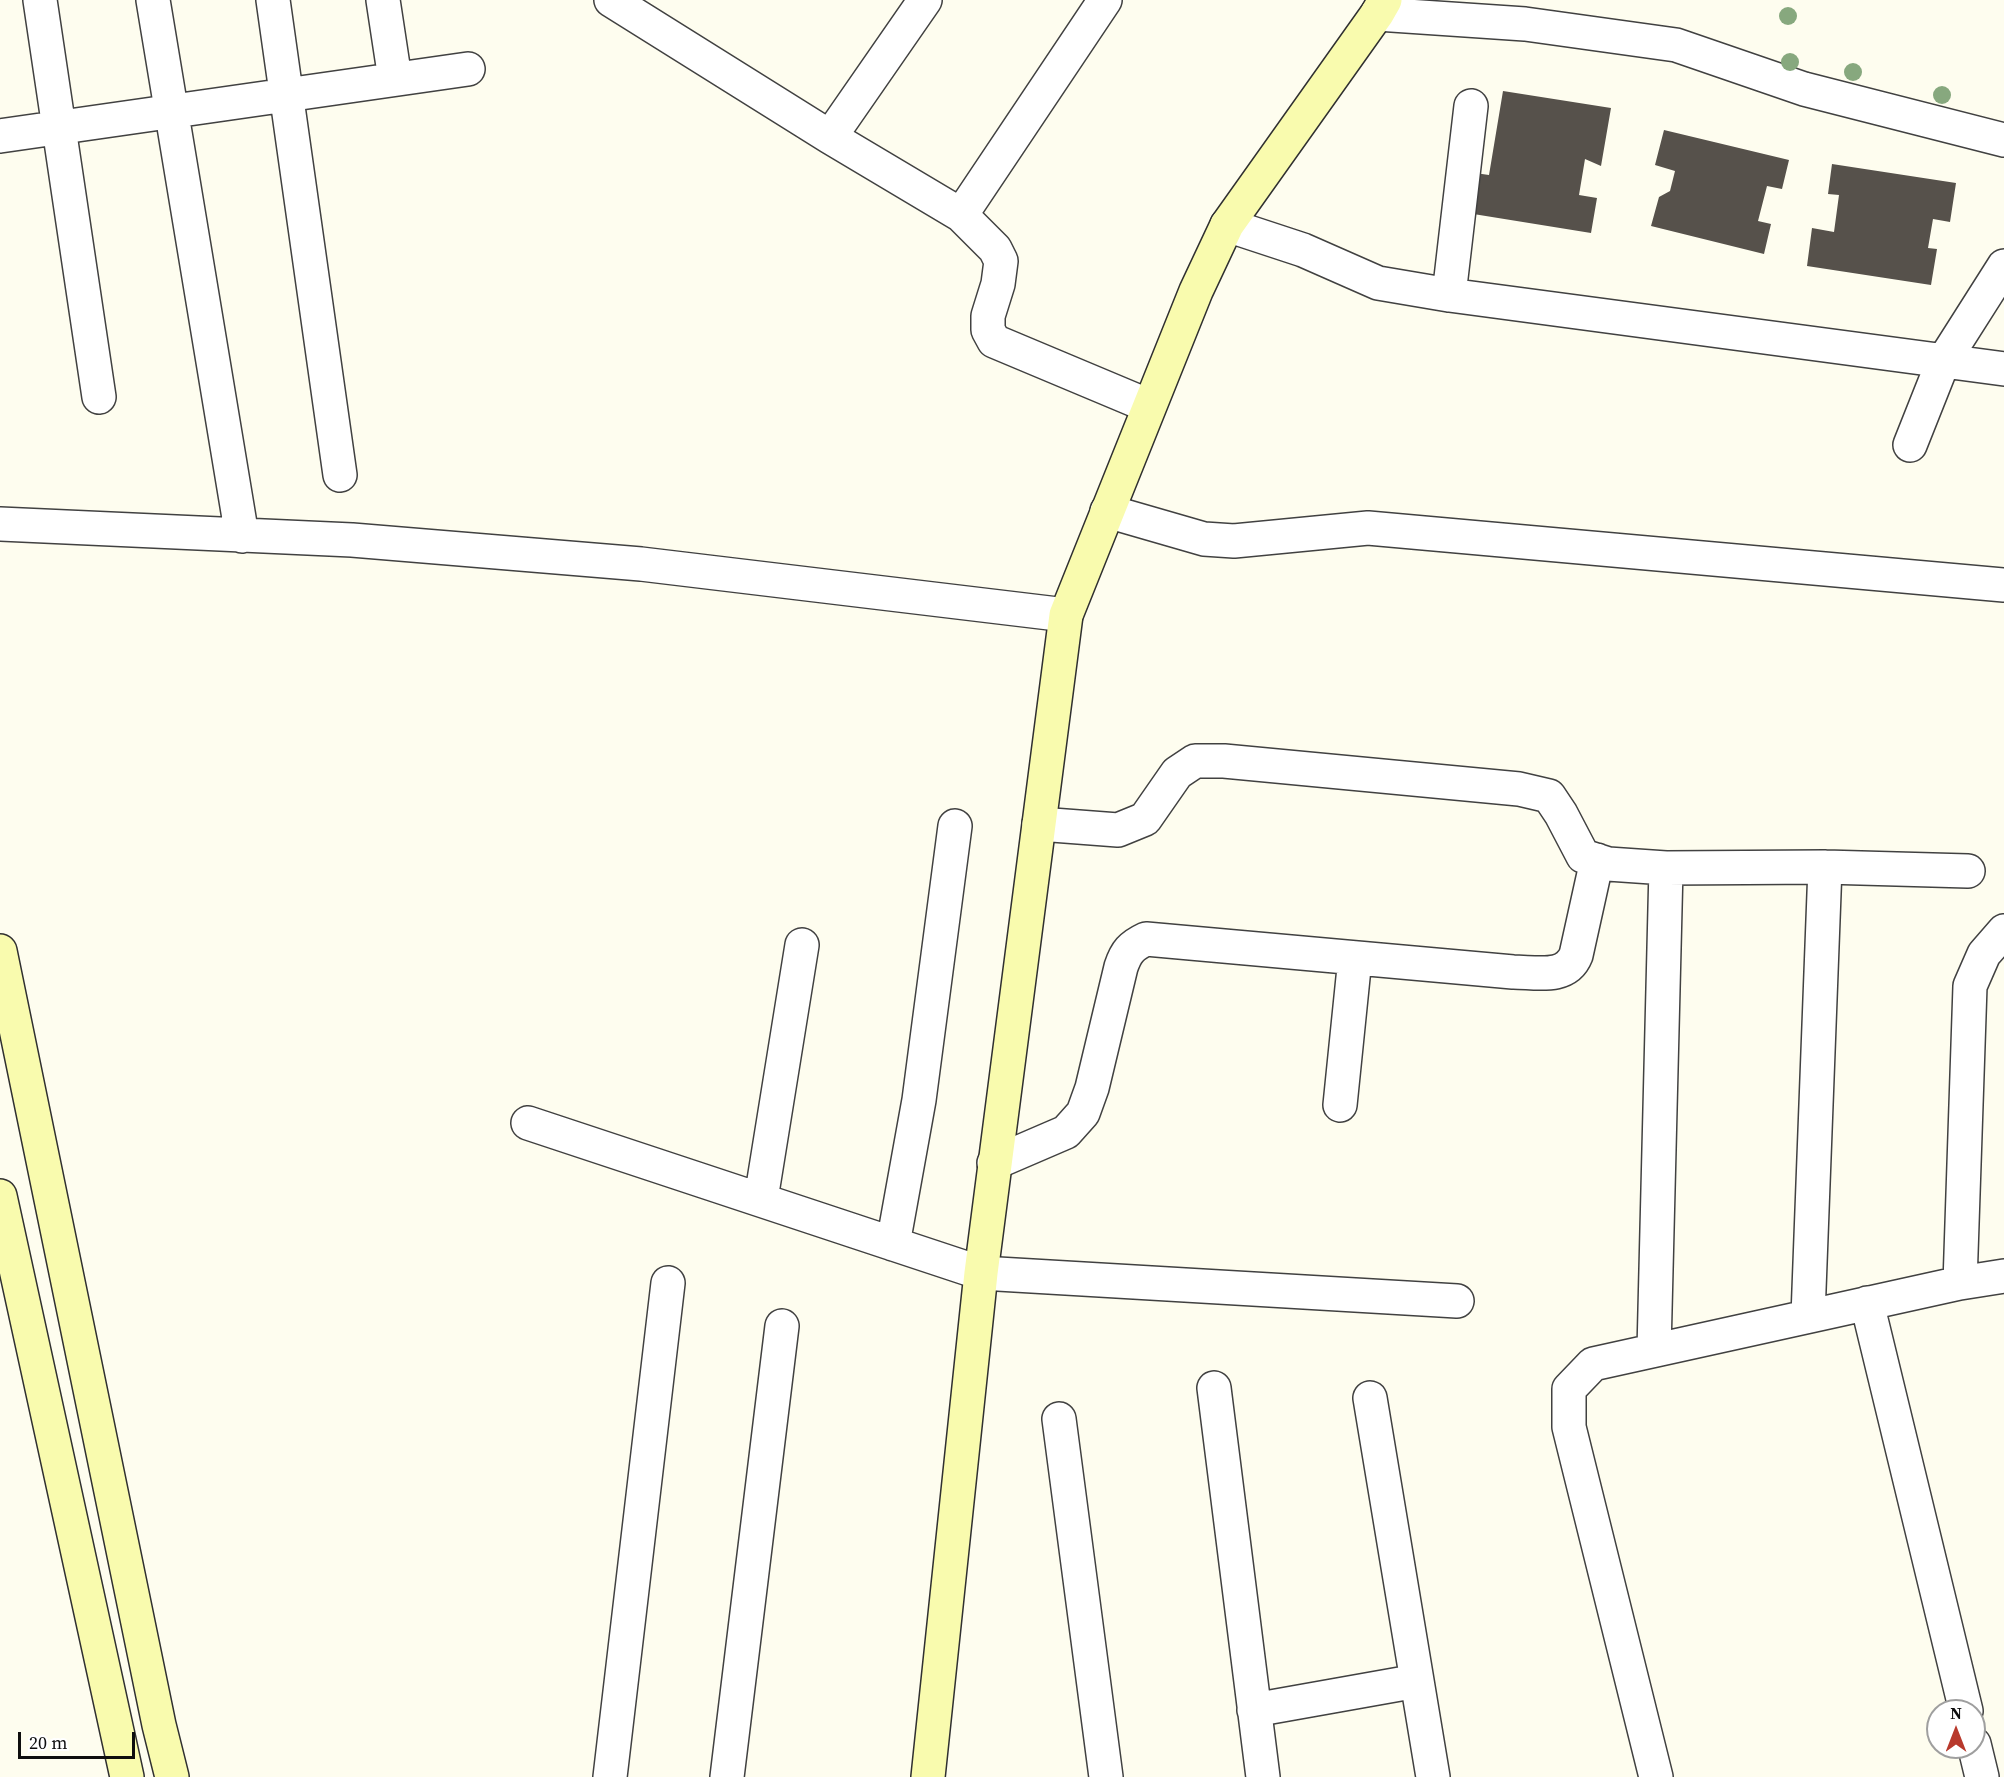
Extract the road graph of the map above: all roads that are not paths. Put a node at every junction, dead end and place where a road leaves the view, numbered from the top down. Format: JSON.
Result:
{"nodes":[{"id":1,"x":40,"y":0,"type":"edge"},
{"id":2,"x":153,"y":0,"type":"edge"},
{"id":3,"x":273,"y":0,"type":"edge"},
{"id":4,"x":383,"y":0,"type":"edge"},
{"id":5,"x":611,"y":0,"type":"edge"},
{"id":6,"x":925,"y":0,"type":"edge"},
{"id":7,"x":1105,"y":0,"type":"edge"},
{"id":8,"x":1381,"y":7,"type":"edge"},
{"id":9,"x":468,"y":69,"type":"dead end"},
{"id":10,"x":395,"y":79,"type":"junction"},
{"id":11,"x":287,"y":95,"type":"junction"},
{"id":12,"x":1471,"y":106,"type":"dead end"},
{"id":13,"x":170,"y":112,"type":"junction"},
{"id":14,"x":59,"y":128,"type":"junction"},
{"id":15,"x":0,"y":136,"type":"edge"},
{"id":16,"x":830,"y":137,"type":"junction"},
{"id":17,"x":2004,"y":140,"type":"edge"},
{"id":18,"x":961,"y":215,"type":"junction"},
{"id":19,"x":1227,"y":225,"type":"junction"},
{"id":20,"x":2004,"y":266,"type":"edge"},
{"id":21,"x":1449,"y":295,"type":"junction"},
{"id":22,"x":1943,"y":362,"type":"junction"},
{"id":23,"x":2004,"y":369,"type":"edge"},
{"id":24,"x":99,"y":397,"type":"dead end"},
{"id":25,"x":1149,"y":406,"type":"junction"},
{"id":26,"x":1910,"y":445,"type":"dead end"},
{"id":27,"x":340,"y":475,"type":"dead end"},
{"id":28,"x":1107,"y":511,"type":"junction"},
{"id":29,"x":0,"y":524,"type":"edge"},
{"id":30,"x":242,"y":536,"type":"junction"},
{"id":31,"x":2004,"y":585,"type":"edge"},
{"id":32,"x":1066,"y":615,"type":"junction"},
{"id":33,"x":1039,"y":824,"type":"junction"},
{"id":34,"x":955,"y":826,"type":"dead end"},
{"id":35,"x":1597,"y":860,"type":"junction"},
{"id":36,"x":1825,"y":867,"type":"junction"},
{"id":37,"x":1666,"y":868,"type":"junction"},
{"id":38,"x":1968,"y":871,"type":"dead end"},
{"id":39,"x":2004,"y":931,"type":"edge"},
{"id":40,"x":802,"y":945,"type":"dead end"},
{"id":41,"x":0,"y":951,"type":"edge"},
{"id":42,"x":1355,"y":958,"type":"junction"},
{"id":43,"x":1340,"y":1105,"type":"dead end"},
{"id":44,"x":528,"y":1123,"type":"dead end"},
{"id":45,"x":994,"y":1163,"type":"junction"},
{"id":46,"x":0,"y":1196,"type":"edge"},
{"id":47,"x":761,"y":1198,"type":"junction"},
{"id":48,"x":893,"y":1244,"type":"junction"},
{"id":49,"x":981,"y":1273,"type":"junction"},
{"id":50,"x":2004,"y":1276,"type":"edge"},
{"id":51,"x":668,"y":1283,"type":"dead end"},
{"id":52,"x":1960,"y":1283,"type":"junction"},
{"id":53,"x":1457,"y":1300,"type":"dead end"},
{"id":54,"x":1867,"y":1303,"type":"junction"},
{"id":55,"x":1808,"y":1316,"type":"junction"},
{"id":56,"x":782,"y":1326,"type":"dead end"},
{"id":57,"x":1654,"y":1350,"type":"junction"},
{"id":58,"x":1214,"y":1388,"type":"dead end"},
{"id":59,"x":1370,"y":1398,"type":"dead end"},
{"id":60,"x":1059,"y":1419,"type":"dead end"},
{"id":61,"x":1417,"y":1681,"type":"junction"},
{"id":62,"x":1963,"y":1699,"type":"edge"},
{"id":63,"x":1254,"y":1710,"type":"junction"},
{"id":64,"x":1978,"y":1759,"type":"edge"},
{"id":65,"x":127,"y":1777,"type":"edge"},
{"id":66,"x":172,"y":1777,"type":"edge"},
{"id":67,"x":610,"y":1777,"type":"edge"},
{"id":68,"x":727,"y":1777,"type":"edge"},
{"id":69,"x":928,"y":1777,"type":"edge"},
{"id":70,"x":1106,"y":1777,"type":"edge"},
{"id":71,"x":1263,"y":1777,"type":"edge"},
{"id":72,"x":1433,"y":1777,"type":"edge"},
{"id":73,"x":1656,"y":1777,"type":"edge"},
{"id":74,"x":1982,"y":1777,"type":"edge"}],
"edges":[{"from":1,"to":14,"type":"street"},
{"from":2,"to":13,"type":"street"},
{"from":3,"to":11,"type":"street"},
{"from":4,"to":10,"type":"street"},
{"from":5,"to":16,"type":"street"},
{"from":6,"to":16,"type":"street"},
{"from":7,"to":18,"type":"street"},
{"from":8,"to":17,"type":"street"},
{"from":8,"to":19,"type":"street"},
{"from":9,"to":10,"type":"street"},
{"from":10,"to":11,"type":"street"},
{"from":11,"to":13,"type":"street"},
{"from":11,"to":27,"type":"street"},
{"from":12,"to":21,"type":"street"},
{"from":13,"to":14,"type":"street"},
{"from":13,"to":30,"type":"street"},
{"from":14,"to":15,"type":"street"},
{"from":14,"to":24,"type":"street"},
{"from":16,"to":18,"type":"street"},
{"from":18,"to":25,"type":"street"},
{"from":19,"to":21,"type":"street"},
{"from":19,"to":25,"type":"street"},
{"from":20,"to":22,"type":"street"},
{"from":21,"to":22,"type":"street"},
{"from":22,"to":23,"type":"street"},
{"from":22,"to":26,"type":"street"},
{"from":25,"to":28,"type":"street"},
{"from":28,"to":31,"type":"street"},
{"from":28,"to":32,"type":"street"},
{"from":29,"to":30,"type":"street"},
{"from":30,"to":32,"type":"street"},
{"from":32,"to":33,"type":"street"},
{"from":33,"to":35,"type":"street"},
{"from":33,"to":45,"type":"street"},
{"from":34,"to":48,"type":"street"},
{"from":35,"to":37,"type":"street"},
{"from":35,"to":42,"type":"street"},
{"from":36,"to":37,"type":"street"},
{"from":36,"to":38,"type":"street"},
{"from":36,"to":55,"type":"street"},
{"from":37,"to":57,"type":"street"},
{"from":39,"to":52,"type":"street"},
{"from":40,"to":47,"type":"street"},
{"from":41,"to":66,"type":"street"},
{"from":42,"to":43,"type":"street"},
{"from":42,"to":45,"type":"street"},
{"from":44,"to":47,"type":"street"},
{"from":45,"to":49,"type":"street"},
{"from":46,"to":65,"type":"street"},
{"from":47,"to":48,"type":"street"},
{"from":48,"to":49,"type":"street"},
{"from":49,"to":53,"type":"street"},
{"from":49,"to":69,"type":"street"},
{"from":50,"to":52,"type":"street"},
{"from":51,"to":67,"type":"street"},
{"from":52,"to":54,"type":"street"},
{"from":54,"to":55,"type":"street"},
{"from":54,"to":62,"type":"street"},
{"from":55,"to":57,"type":"street"},
{"from":56,"to":68,"type":"street"},
{"from":57,"to":73,"type":"street"},
{"from":58,"to":63,"type":"street"},
{"from":59,"to":61,"type":"street"},
{"from":60,"to":70,"type":"street"},
{"from":61,"to":63,"type":"street"},
{"from":61,"to":72,"type":"street"},
{"from":63,"to":71,"type":"street"},
{"from":64,"to":74,"type":"street"}]}
